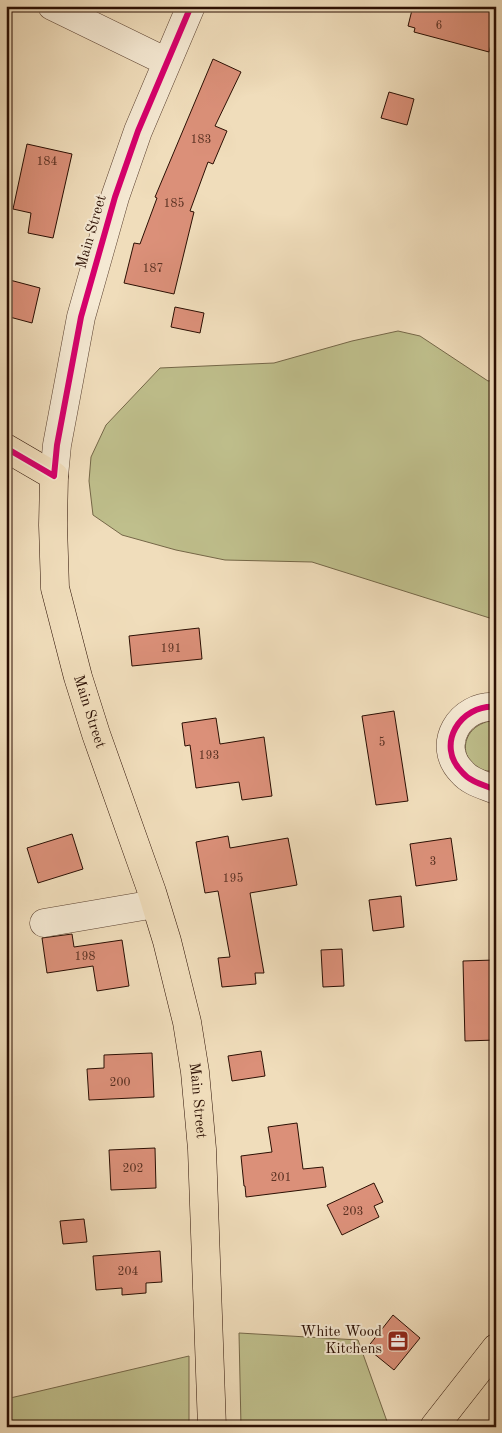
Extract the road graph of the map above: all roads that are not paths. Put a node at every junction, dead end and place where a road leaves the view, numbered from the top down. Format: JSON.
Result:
{"nodes":[{"id":1,"x":52,"y":6,"type":"edge"},
{"id":2,"x":191,"y":6,"type":"edge"},
{"id":3,"x":167,"y":62,"type":"junction"},
{"id":4,"x":6,"y":448,"type":"edge"},
{"id":5,"x":54,"y":476,"type":"junction"},
{"id":6,"x":496,"y":707,"type":"edge"},
{"id":7,"x":496,"y":790,"type":"edge"},
{"id":8,"x":156,"y":904,"type":"junction"},
{"id":9,"x":44,"y":923,"type":"dead end"},
{"id":10,"x":496,"y":1348,"type":"edge"},
{"id":11,"x":212,"y":1427,"type":"edge"},
{"id":12,"x":434,"y":1427,"type":"edge"}],
"edges":[{"from":1,"to":3,"type":"street"},
{"from":2,"to":3,"type":"street","name":"Main Street"},
{"from":3,"to":5,"type":"street","name":"Main Street"},
{"from":4,"to":5,"type":"main road"},
{"from":5,"to":8,"type":"main road","name":"Main Street"},
{"from":6,"to":7,"type":"street"},
{"from":8,"to":9,"type":"street"},
{"from":8,"to":11,"type":"main road","name":"Main Street"},
{"from":10,"to":12,"type":"main road"}]}
